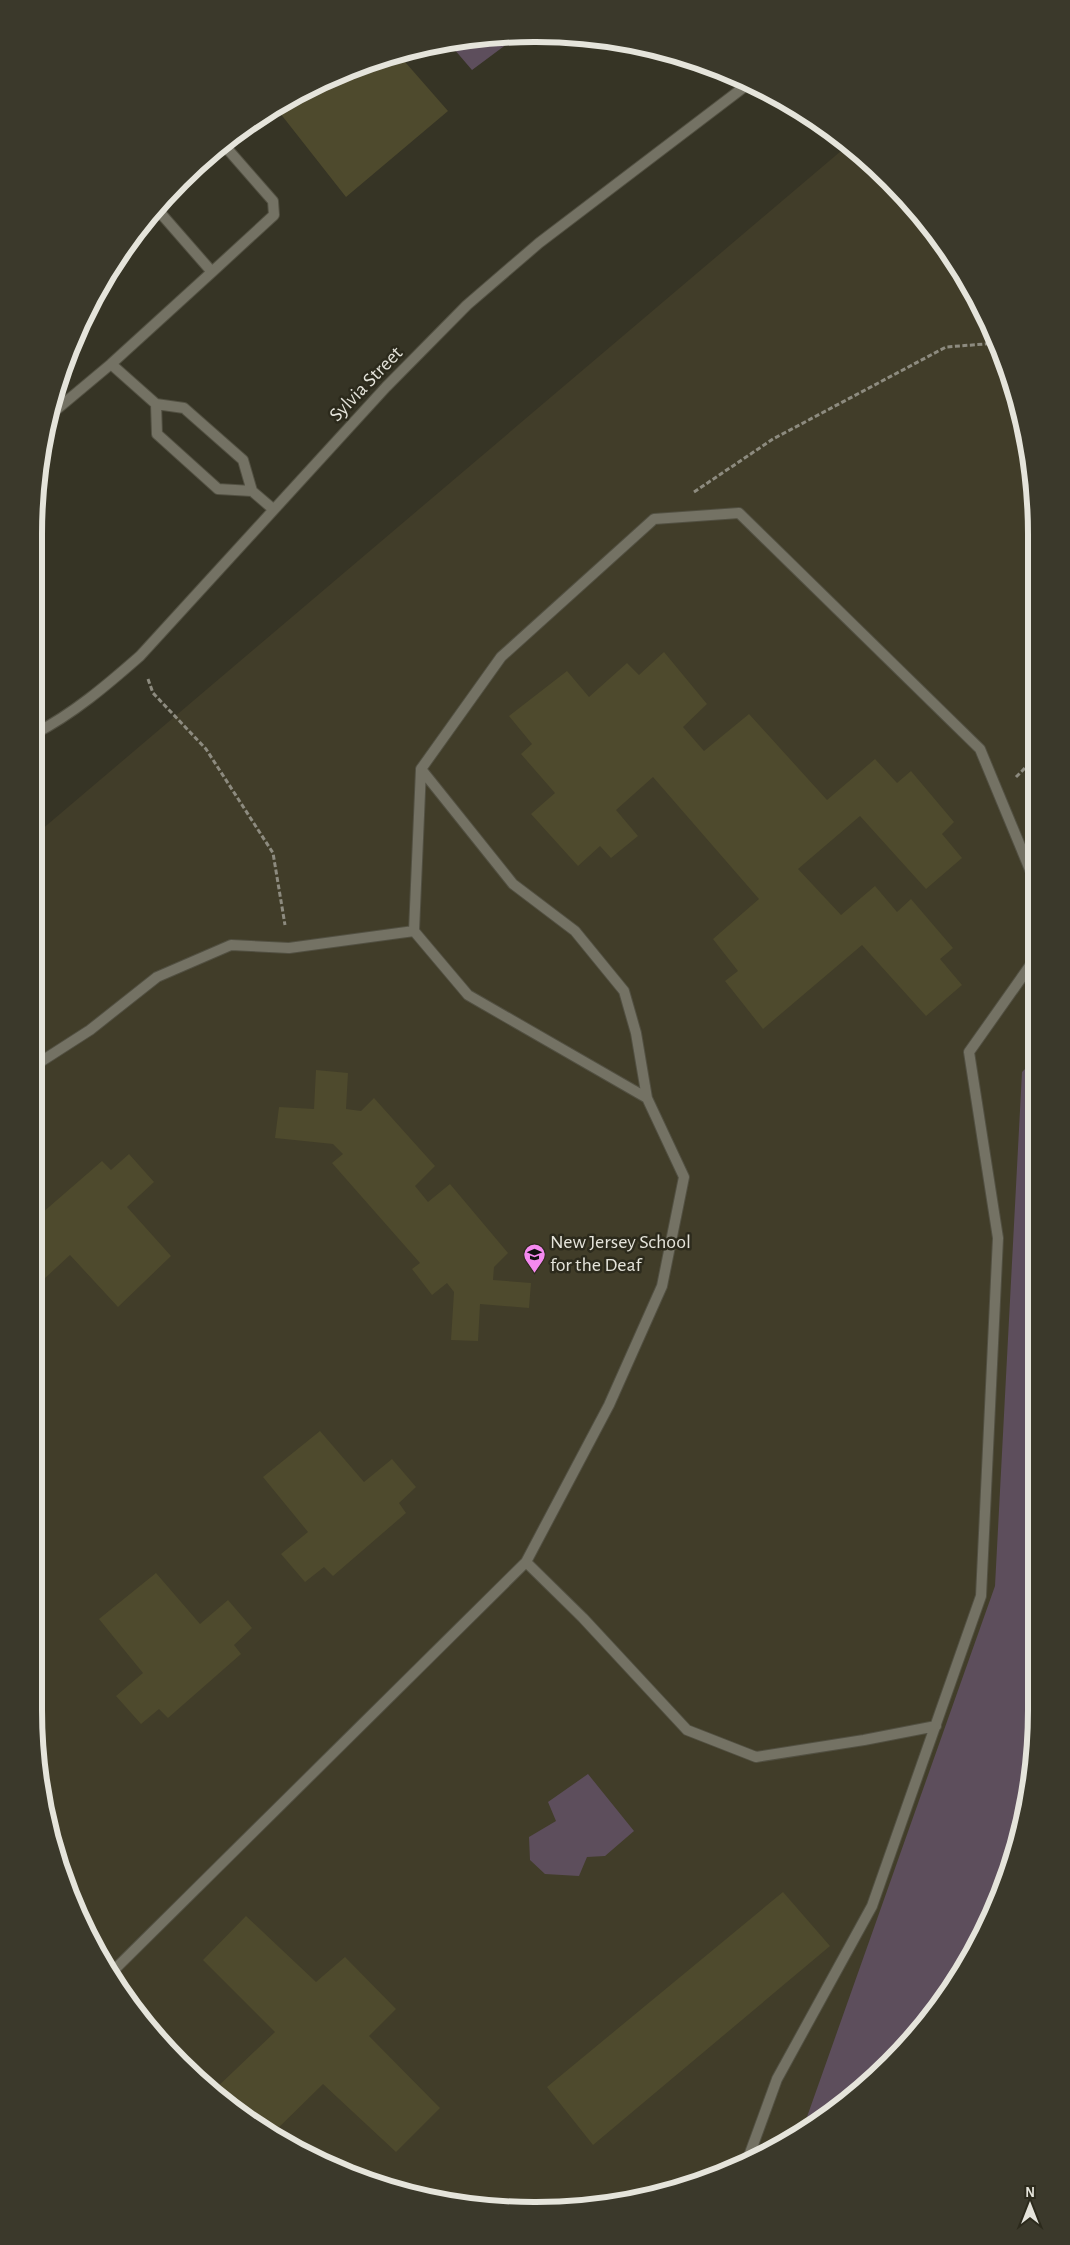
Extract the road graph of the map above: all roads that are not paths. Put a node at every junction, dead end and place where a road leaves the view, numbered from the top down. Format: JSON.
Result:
{"nodes":[{"id":1,"x":742,"y":88,"type":"edge"},
{"id":2,"x":228,"y":150,"type":"edge"},
{"id":3,"x":162,"y":214,"type":"edge"},
{"id":4,"x":212,"y":272,"type":"junction"},
{"id":5,"x":111,"y":364,"type":"junction"},
{"id":6,"x":156,"y":404,"type":"junction"},
{"id":7,"x":59,"y":407,"type":"edge"},
{"id":8,"x":252,"y":491,"type":"junction"},
{"id":9,"x":272,"y":509,"type":"junction"},
{"id":10,"x":42,"y":730,"type":"edge"},
{"id":11,"x":422,"y":770,"type":"junction"},
{"id":12,"x":1028,"y":865,"type":"edge"},
{"id":13,"x":414,"y":931,"type":"junction"},
{"id":14,"x":1028,"y":968,"type":"edge"},
{"id":15,"x":42,"y":1061,"type":"edge"},
{"id":16,"x":647,"y":1098,"type":"junction"},
{"id":17,"x":526,"y":1562,"type":"junction"},
{"id":18,"x":936,"y":1726,"type":"junction"},
{"id":19,"x":116,"y":1968,"type":"edge"},
{"id":20,"x":750,"y":2153,"type":"edge"}],
"edges":[{"from":1,"to":9,"type":"street","name":"Sylvia Street"},
{"from":2,"to":4,"type":"street"},
{"from":3,"to":4,"type":"street"},
{"from":4,"to":5,"type":"street"},
{"from":5,"to":6,"type":"street"},
{"from":5,"to":7,"type":"street"},
{"from":6,"to":8,"type":"street"},
{"from":6,"to":8,"type":"street"},
{"from":8,"to":9,"type":"street"},
{"from":9,"to":10,"type":"street","name":"Sylvia Street"},
{"from":11,"to":12,"type":"street"},
{"from":11,"to":13,"type":"street"},
{"from":11,"to":16,"type":"street"},
{"from":13,"to":15,"type":"street"},
{"from":13,"to":16,"type":"street"},
{"from":14,"to":18,"type":"street"},
{"from":16,"to":17,"type":"street"},
{"from":17,"to":18,"type":"street"},
{"from":17,"to":19,"type":"street"},
{"from":18,"to":20,"type":"street"}]}
